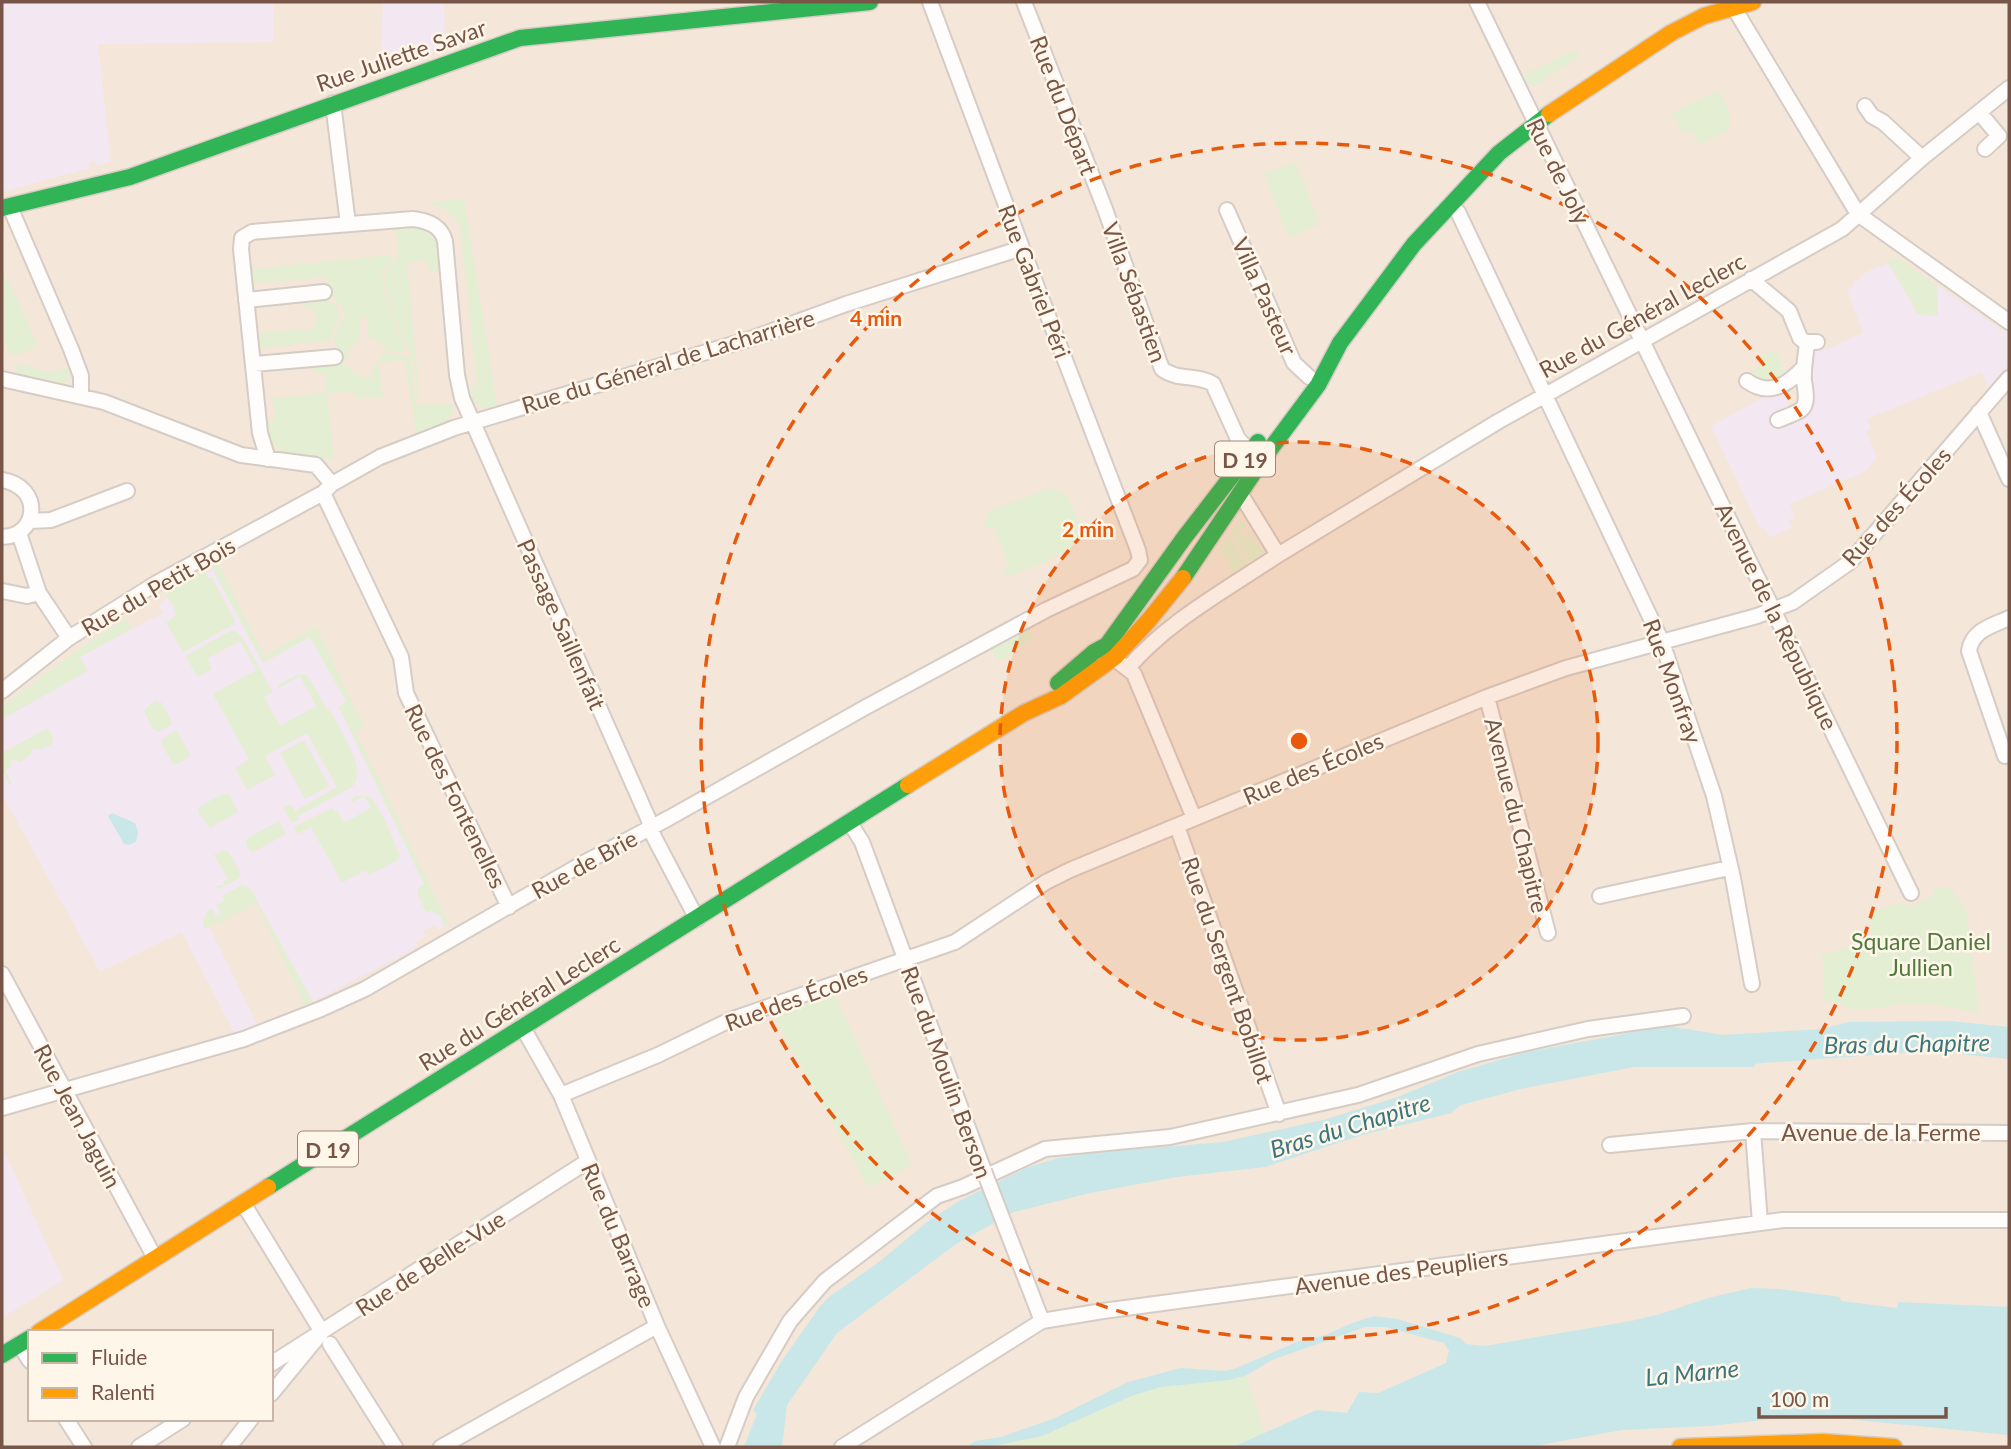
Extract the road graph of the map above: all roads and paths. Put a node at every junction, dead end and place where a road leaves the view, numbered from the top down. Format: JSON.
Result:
{"nodes":[{"id":1,"x":870,"y":2,"type":"edge"},
{"id":2,"x":930,"y":2,"type":"edge"},
{"id":3,"x":1024,"y":2,"type":"edge"},
{"id":4,"x":1477,"y":2,"type":"edge"},
{"id":5,"x":1753,"y":2,"type":"edge"},
{"id":6,"x":1732,"y":4,"type":"edge"},
{"id":7,"x":2009,"y":88,"type":"edge"},
{"id":8,"x":333,"y":103,"type":"junction"},
{"id":9,"x":1865,"y":106,"type":"dead end"},
{"id":10,"x":1979,"y":112,"type":"junction"},
{"id":11,"x":1536,"y":124,"type":"junction"},
{"id":12,"x":2004,"y":135,"type":"edge"},
{"id":13,"x":1985,"y":149,"type":"dead end"},
{"id":14,"x":1922,"y":158,"type":"junction"},
{"id":15,"x":6,"y":208,"type":"edge"},
{"id":16,"x":1105,"y":209,"type":"joint"},
{"id":17,"x":1227,"y":210,"type":"dead end"},
{"id":18,"x":1458,"y":212,"type":"dead end"},
{"id":19,"x":1858,"y":214,"type":"junction"},
{"id":20,"x":348,"y":224,"type":"junction"},
{"id":21,"x":1022,"y":248,"type":"junction"},
{"id":22,"x":1751,"y":279,"type":"junction"},
{"id":23,"x":324,"y":292,"type":"dead end"},
{"id":24,"x":246,"y":300,"type":"junction"},
{"id":25,"x":2009,"y":322,"type":"edge"},
{"id":26,"x":1642,"y":340,"type":"junction"},
{"id":27,"x":1335,"y":350,"type":"junction"},
{"id":28,"x":335,"y":357,"type":"dead end"},
{"id":29,"x":253,"y":364,"type":"junction"},
{"id":30,"x":1804,"y":367,"type":"junction"},
{"id":31,"x":1309,"y":377,"type":"junction"},
{"id":32,"x":2009,"y":378,"type":"edge"},
{"id":33,"x":2,"y":379,"type":"edge"},
{"id":34,"x":1747,"y":381,"type":"dead end"},
{"id":35,"x":81,"y":396,"type":"junction"},
{"id":36,"x":1544,"y":396,"type":"junction"},
{"id":37,"x":1979,"y":412,"type":"junction"},
{"id":38,"x":1778,"y":420,"type":"dead end"},
{"id":39,"x":472,"y":422,"type":"junction"},
{"id":40,"x":1250,"y":451,"type":"junction"},
{"id":41,"x":268,"y":459,"type":"junction"},
{"id":42,"x":2009,"y":479,"type":"edge"},
{"id":43,"x":2,"y":480,"type":"edge"},
{"id":44,"x":328,"y":488,"type":"junction"},
{"id":45,"x":127,"y":491,"type":"dead end"},
{"id":46,"x":1240,"y":494,"type":"junction"},
{"id":47,"x":29,"y":521,"type":"junction"},
{"id":48,"x":19,"y":533,"type":"junction"},
{"id":49,"x":2,"y":537,"type":"edge"},
{"id":50,"x":1278,"y":555,"type":"junction"},
{"id":51,"x":1140,"y":560,"type":"junction"},
{"id":52,"x":1159,"y":572,"type":"junction"},
{"id":53,"x":1179,"y":583,"type":"junction"},
{"id":54,"x":2,"y":591,"type":"edge"},
{"id":55,"x":39,"y":593,"type":"junction"},
{"id":56,"x":1773,"y":610,"type":"junction"},
{"id":57,"x":2009,"y":618,"type":"edge"},
{"id":58,"x":69,"y":638,"type":"junction"},
{"id":59,"x":1661,"y":642,"type":"junction"},
{"id":60,"x":1111,"y":651,"type":"junction"},
{"id":61,"x":1128,"y":668,"type":"junction"},
{"id":62,"x":2,"y":691,"type":"edge"},
{"id":63,"x":1487,"y":697,"type":"junction"},
{"id":64,"x":2005,"y":756,"type":"dead end"},
{"id":65,"x":1194,"y":818,"type":"junction"},
{"id":66,"x":850,"y":823,"type":"junction"},
{"id":67,"x":1177,"y":825,"type":"junction"},
{"id":68,"x":652,"y":827,"type":"junction"},
{"id":69,"x":1729,"y":868,"type":"junction"},
{"id":70,"x":1911,"y":893,"type":"dead end"},
{"id":71,"x":1600,"y":896,"type":"dead end"},
{"id":72,"x":509,"y":907,"type":"junction"},
{"id":73,"x":698,"y":919,"type":"junction"},
{"id":74,"x":1548,"y":933,"type":"dead end"},
{"id":75,"x":906,"y":959,"type":"junction"},
{"id":76,"x":2,"y":974,"type":"edge"},
{"id":77,"x":1752,"y":984,"type":"dead end"},
{"id":78,"x":1683,"y":1016,"type":"dead end"},
{"id":79,"x":522,"y":1026,"type":"junction"},
{"id":80,"x":64,"y":1091,"type":"junction"},
{"id":81,"x":561,"y":1095,"type":"junction"},
{"id":82,"x":2,"y":1108,"type":"edge"},
{"id":83,"x":1279,"y":1114,"type":"junction"},
{"id":84,"x":1753,"y":1131,"type":"junction"},
{"id":85,"x":2009,"y":1133,"type":"edge"},
{"id":86,"x":1610,"y":1145,"type":"dead end"},
{"id":87,"x":588,"y":1161,"type":"junction"},
{"id":88,"x":243,"y":1203,"type":"junction"},
{"id":89,"x":2009,"y":1220,"type":"edge"},
{"id":90,"x":1760,"y":1223,"type":"junction"},
{"id":91,"x":155,"y":1258,"type":"junction"},
{"id":92,"x":1042,"y":1321,"type":"junction"},
{"id":93,"x":657,"y":1326,"type":"junction"},
{"id":94,"x":42,"y":1330,"type":"edge"},
{"id":95,"x":326,"y":1338,"type":"junction"},
{"id":96,"x":25,"y":1341,"type":"edge"},
{"id":97,"x":2,"y":1355,"type":"edge"},
{"id":98,"x":273,"y":1363,"type":"edge"},
{"id":99,"x":273,"y":1392,"type":"edge"},
{"id":100,"x":67,"y":1421,"type":"edge"},
{"id":101,"x":180,"y":1421,"type":"edge"},
{"id":102,"x":249,"y":1421,"type":"edge"},
{"id":103,"x":1893,"y":1445,"type":"edge"},
{"id":104,"x":83,"y":1447,"type":"edge"},
{"id":105,"x":139,"y":1447,"type":"edge"},
{"id":106,"x":229,"y":1447,"type":"edge"},
{"id":107,"x":395,"y":1447,"type":"edge"},
{"id":108,"x":441,"y":1447,"type":"edge"},
{"id":109,"x":713,"y":1447,"type":"edge"},
{"id":110,"x":727,"y":1447,"type":"edge"},
{"id":111,"x":842,"y":1447,"type":"edge"},
{"id":112,"x":1680,"y":1447,"type":"edge"}],
"edges":[{"from":1,"to":8,"type":"main road","name":"Rue Juliette Savar"},
{"from":2,"to":21,"type":"street","name":"Rue Gabriel Péri"},
{"from":3,"to":16,"type":"street","name":"Rue du Départ"},
{"from":4,"to":11,"type":"street","name":"Rue de Joly"},
{"from":5,"to":6,"type":"main road","number":"D 19"},
{"from":6,"to":11,"type":"main road","number":"D 19"},
{"from":6,"to":19,"type":"street"},
{"from":7,"to":10,"type":"street","name":"Rue du Général Leclerc"},
{"from":8,"to":15,"type":"main road","name":"Rue Juliette Savar"},
{"from":8,"to":20,"type":"street"},
{"from":9,"to":14,"type":"street"},
{"from":10,"to":12,"type":"street"},
{"from":10,"to":14,"type":"street","name":"Rue du Général Leclerc"},
{"from":11,"to":26,"type":"street","name":"Rue de Joly"},
{"from":11,"to":27,"type":"main road","number":"D 19"},
{"from":12,"to":13,"type":"street"},
{"from":14,"to":19,"type":"street","name":"Rue du Général Leclerc"},
{"from":15,"to":35,"type":"street"},
{"from":16,"to":40,"type":"street","name":"Villa Sébastien"},
{"from":17,"to":31,"type":"street","name":"Villa Pasteur"},
{"from":18,"to":36,"type":"street","name":"Rue Monfray"},
{"from":19,"to":22,"type":"street","name":"Rue du Général Leclerc"},
{"from":19,"to":25,"type":"street"},
{"from":20,"to":24,"type":"street"},
{"from":20,"to":39,"type":"street","name":"Passage Saillenfait"},
{"from":21,"to":39,"type":"street","name":"Rue du Général de Lacharrière"},
{"from":21,"to":51,"type":"street","name":"Rue Gabriel Péri"},
{"from":22,"to":26,"type":"street","name":"Rue du Général Leclerc"},
{"from":22,"to":30,"type":"street"},
{"from":23,"to":24,"type":"street"},
{"from":24,"to":29,"type":"street"},
{"from":26,"to":36,"type":"street","name":"Rue du Général Leclerc"},
{"from":26,"to":56,"type":"street","name":"Avenue de la République"},
{"from":27,"to":31,"type":"main road","number":"D 19"},
{"from":27,"to":46,"type":"main road","number":"D 19"},
{"from":28,"to":29,"type":"street"},
{"from":29,"to":41,"type":"street"},
{"from":30,"to":34,"type":"street"},
{"from":30,"to":38,"type":"street"},
{"from":31,"to":40,"type":"main road","number":"D 19"},
{"from":32,"to":37,"type":"street","name":"Rue des Écoles"},
{"from":33,"to":35,"type":"street"},
{"from":35,"to":41,"type":"street"},
{"from":36,"to":50,"type":"street","name":"Rue du Général Leclerc"},
{"from":36,"to":59,"type":"street","name":"Rue Monfray"},
{"from":37,"to":42,"type":"street"},
{"from":37,"to":56,"type":"street","name":"Rue des Écoles"},
{"from":39,"to":44,"type":"street","name":"Rue du Général de Lacharrière"},
{"from":39,"to":68,"type":"street","name":"Passage Saillenfait"},
{"from":40,"to":52,"type":"main road","number":"D 19"},
{"from":41,"to":44,"type":"street"},
{"from":43,"to":47,"type":"street"},
{"from":44,"to":58,"type":"street","name":"Rue du Petit Bois"},
{"from":44,"to":72,"type":"street","name":"Rue des Fontenelles"},
{"from":45,"to":47,"type":"street"},
{"from":46,"to":50,"type":"street"},
{"from":46,"to":53,"type":"main road","number":"D 19"},
{"from":47,"to":48,"type":"street"},
{"from":48,"to":49,"type":"street"},
{"from":48,"to":55,"type":"street"},
{"from":50,"to":61,"type":"street","name":"Rue du Général Leclerc"},
{"from":51,"to":52,"type":"street"},
{"from":51,"to":68,"type":"street","name":"Rue de Brie"},
{"from":52,"to":53,"type":"street"},
{"from":52,"to":60,"type":"main road","name":"Rue du Général Leclerc","number":"D 19"},
{"from":53,"to":60,"type":"main road","name":"Rue du Général Leclerc","number":"D 19"},
{"from":54,"to":55,"type":"street"},
{"from":55,"to":58,"type":"street"},
{"from":56,"to":59,"type":"street","name":"Rue des Écoles"},
{"from":56,"to":70,"type":"street","name":"Avenue de la République"},
{"from":57,"to":64,"type":"street"},
{"from":58,"to":62,"type":"street","name":"Rue du Petit Bois"},
{"from":59,"to":63,"type":"street","name":"Rue des Écoles"},
{"from":59,"to":69,"type":"street","name":"Rue Monfray"},
{"from":60,"to":61,"type":"street"},
{"from":60,"to":66,"type":"main road","name":"Rue du Général Leclerc","number":"D 19"},
{"from":61,"to":65,"type":"street"},
{"from":63,"to":65,"type":"street","name":"Rue des Écoles"},
{"from":63,"to":74,"type":"street","name":"Avenue du Chapitre"},
{"from":65,"to":67,"type":"street","name":"Rue des Écoles"},
{"from":66,"to":73,"type":"main road","name":"Rue du Général Leclerc","number":"D 19"},
{"from":66,"to":75,"type":"street","name":"Rue du Moulin Berson"},
{"from":67,"to":75,"type":"street","name":"Rue des Écoles"},
{"from":67,"to":83,"type":"street","name":"Rue du Sergent Bobillot"},
{"from":68,"to":72,"type":"street","name":"Rue de Brie"},
{"from":68,"to":73,"type":"street","name":"Passage Saillenfait"},
{"from":69,"to":71,"type":"street"},
{"from":69,"to":77,"type":"street","name":"Rue Monfray"},
{"from":72,"to":80,"type":"street","name":"Rue de Brie"},
{"from":73,"to":79,"type":"main road","name":"Rue du Général Leclerc","number":"D 19"},
{"from":75,"to":81,"type":"street","name":"Rue des Écoles"},
{"from":75,"to":92,"type":"street","name":"Rue du Moulin Berson","bridge":true},
{"from":76,"to":80,"type":"street","name":"Rue Jean Jaguin"},
{"from":78,"to":83,"type":"street"},
{"from":79,"to":81,"type":"street","name":"Rue du Barrage"},
{"from":79,"to":88,"type":"main road","name":"Rue du Général Leclerc","number":"D 19"},
{"from":80,"to":82,"type":"street","name":"Rue de Brie"},
{"from":80,"to":91,"type":"street","name":"Rue Jean Jaguin"},
{"from":81,"to":87,"type":"street","name":"Rue du Barrage"},
{"from":83,"to":110,"type":"street"},
{"from":84,"to":85,"type":"street","name":"Avenue de la Ferme"},
{"from":84,"to":86,"type":"street","name":"Avenue de la Ferme"},
{"from":84,"to":90,"type":"street"},
{"from":87,"to":93,"type":"street","name":"Rue du Barrage"},
{"from":87,"to":95,"type":"street","name":"Rue de Belle-Vue"},
{"from":88,"to":91,"type":"main road","name":"Rue du Général Leclerc","number":"D 19"},
{"from":88,"to":95,"type":"street"},
{"from":89,"to":90,"type":"street","name":"Avenue des Peupliers"},
{"from":90,"to":92,"type":"street","name":"Avenue des Peupliers"},
{"from":91,"to":94,"type":"main road","name":"Rue du Général Leclerc","number":"D 19"},
{"from":92,"to":111,"type":"street"},
{"from":93,"to":108,"type":"street"},
{"from":93,"to":109,"type":"street","name":"Rue du Barrage"},
{"from":95,"to":98,"type":"street","name":"Rue de Belle-Vue"},
{"from":95,"to":99,"type":"street"},
{"from":95,"to":107,"type":"street"},
{"from":96,"to":97,"type":"main road"},
{"from":100,"to":104,"type":"street"},
{"from":101,"to":105,"type":"street"},
{"from":102,"to":106,"type":"street"},
{"from":103,"to":112,"type":"main road"}]}
